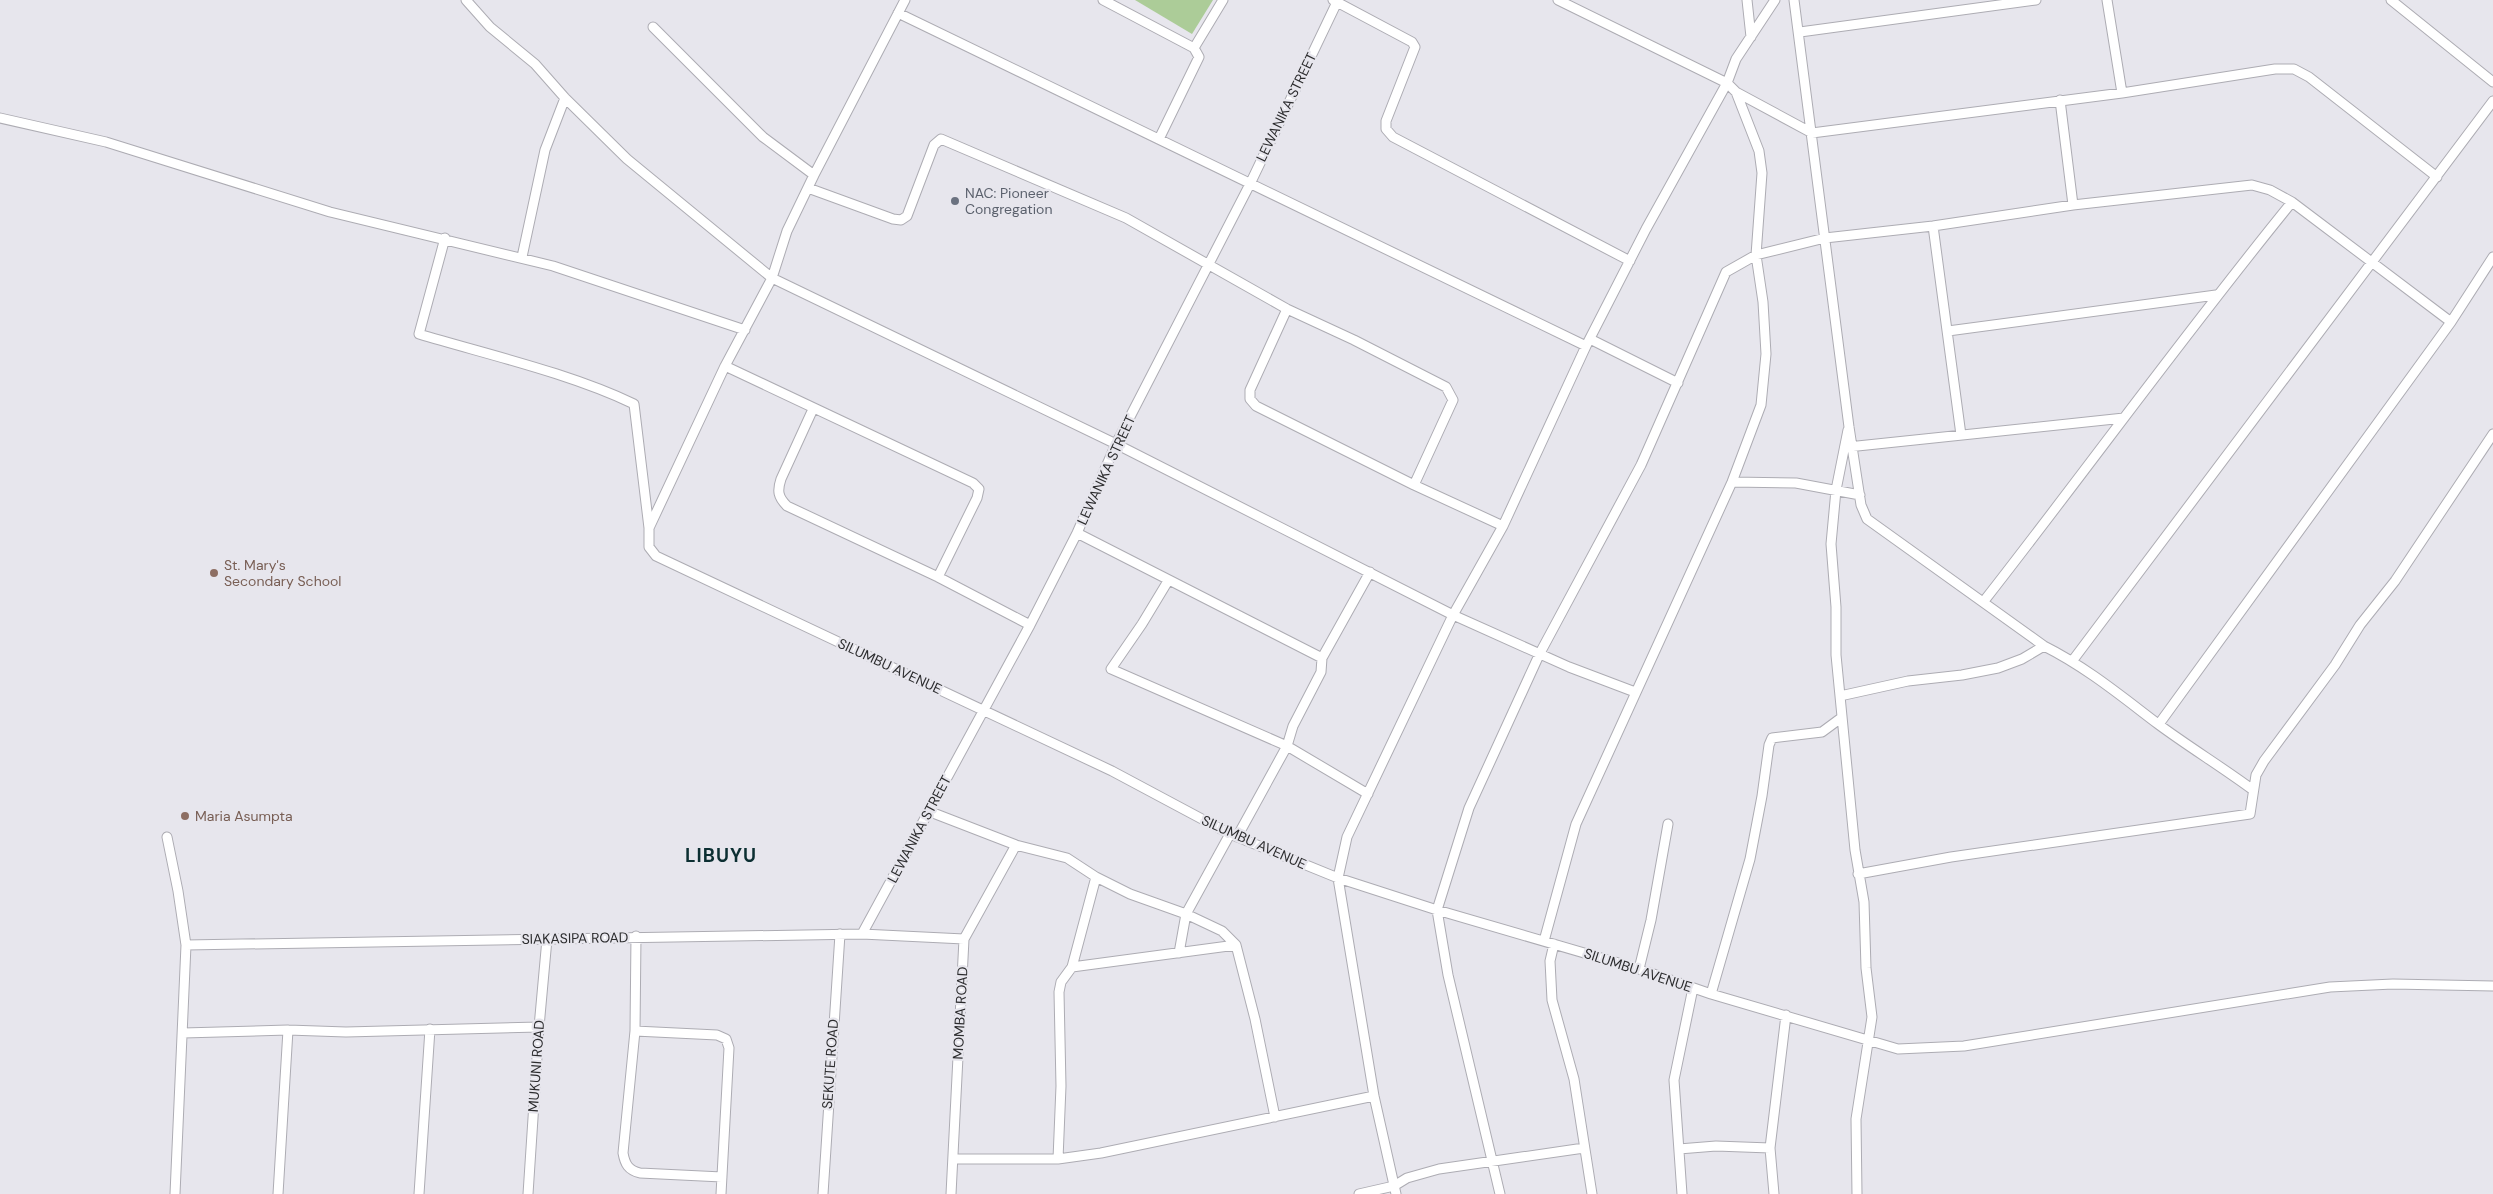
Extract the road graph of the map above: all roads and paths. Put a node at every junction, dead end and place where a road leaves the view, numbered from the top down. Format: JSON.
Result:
{"nodes":[{"id":1,"x":466,"y":0,"type":"edge"},
{"id":2,"x":905,"y":0,"type":"edge"},
{"id":3,"x":1104,"y":0,"type":"edge"},
{"id":4,"x":1222,"y":0,"type":"edge"},
{"id":5,"x":1558,"y":0,"type":"edge"},
{"id":6,"x":1747,"y":0,"type":"edge"},
{"id":7,"x":1775,"y":0,"type":"edge"},
{"id":8,"x":1794,"y":0,"type":"edge"},
{"id":9,"x":2036,"y":0,"type":"edge"},
{"id":10,"x":2107,"y":0,"type":"edge"},
{"id":11,"x":2391,"y":0,"type":"edge"},
{"id":12,"x":1336,"y":1,"type":"edge"},
{"id":13,"x":898,"y":13,"type":"junction"},
{"id":14,"x":652,"y":27,"type":"dead end"},
{"id":15,"x":1800,"y":32,"type":"junction"},
{"id":16,"x":1751,"y":37,"type":"junction"},
{"id":17,"x":1194,"y":48,"type":"junction"},
{"id":18,"x":2493,"y":82,"type":"edge"},
{"id":19,"x":1727,"y":84,"type":"junction"},
{"id":20,"x":1736,"y":92,"type":"junction"},
{"id":21,"x":2122,"y":93,"type":"junction"},
{"id":22,"x":565,"y":98,"type":"junction"},
{"id":23,"x":2060,"y":100,"type":"junction"},
{"id":24,"x":2493,"y":101,"type":"edge"},
{"id":25,"x":0,"y":118,"type":"edge"},
{"id":26,"x":1812,"y":132,"type":"junction"},
{"id":27,"x":1159,"y":140,"type":"junction"},
{"id":28,"x":814,"y":175,"type":"junction"},
{"id":29,"x":2437,"y":177,"type":"junction"},
{"id":30,"x":1250,"y":184,"type":"junction"},
{"id":31,"x":808,"y":188,"type":"junction"},
{"id":32,"x":2292,"y":202,"type":"junction"},
{"id":33,"x":2073,"y":205,"type":"junction"},
{"id":34,"x":1933,"y":226,"type":"junction"},
{"id":35,"x":445,"y":238,"type":"junction"},
{"id":36,"x":1825,"y":238,"type":"junction"},
{"id":37,"x":1756,"y":255,"type":"junction"},
{"id":38,"x":522,"y":257,"type":"junction"},
{"id":39,"x":2493,"y":257,"type":"edge"},
{"id":40,"x":1630,"y":261,"type":"junction"},
{"id":41,"x":2372,"y":262,"type":"junction"},
{"id":42,"x":1208,"y":266,"type":"junction"},
{"id":43,"x":772,"y":278,"type":"junction"},
{"id":44,"x":2216,"y":295,"type":"junction"},
{"id":45,"x":1287,"y":309,"type":"junction"},
{"id":46,"x":2451,"y":322,"type":"junction"},
{"id":47,"x":745,"y":330,"type":"junction"},
{"id":48,"x":1948,"y":331,"type":"junction"},
{"id":49,"x":1588,"y":342,"type":"junction"},
{"id":50,"x":725,"y":366,"type":"junction"},
{"id":51,"x":1678,"y":383,"type":"junction"},
{"id":52,"x":813,"y":409,"type":"junction"},
{"id":53,"x":2124,"y":418,"type":"junction"},
{"id":54,"x":2493,"y":434,"type":"edge"},
{"id":55,"x":1961,"y":435,"type":"junction"},
{"id":56,"x":1116,"y":444,"type":"junction"},
{"id":57,"x":1849,"y":447,"type":"junction"},
{"id":58,"x":1732,"y":482,"type":"junction"},
{"id":59,"x":1414,"y":485,"type":"junction"},
{"id":60,"x":1836,"y":490,"type":"junction"},
{"id":61,"x":1860,"y":495,"type":"junction"},
{"id":62,"x":1503,"y":526,"type":"junction"},
{"id":63,"x":649,"y":528,"type":"junction"},
{"id":64,"x":1077,"y":533,"type":"junction"},
{"id":65,"x":1370,"y":572,"type":"junction"},
{"id":66,"x":938,"y":577,"type":"junction"},
{"id":67,"x":1168,"y":581,"type":"junction"},
{"id":68,"x":1984,"y":601,"type":"junction"},
{"id":69,"x":1453,"y":615,"type":"junction"},
{"id":70,"x":1030,"y":625,"type":"junction"},
{"id":71,"x":2044,"y":646,"type":"junction"},
{"id":72,"x":1540,"y":654,"type":"junction"},
{"id":73,"x":1322,"y":658,"type":"junction"},
{"id":74,"x":2073,"y":660,"type":"junction"},
{"id":75,"x":1635,"y":692,"type":"junction"},
{"id":76,"x":1840,"y":696,"type":"junction"},
{"id":77,"x":983,"y":710,"type":"junction"},
{"id":78,"x":1842,"y":718,"type":"junction"},
{"id":79,"x":2159,"y":724,"type":"junction"},
{"id":80,"x":1288,"y":746,"type":"junction"},
{"id":81,"x":2253,"y":790,"type":"junction"},
{"id":82,"x":1368,"y":794,"type":"junction"},
{"id":83,"x":928,"y":811,"type":"junction"},
{"id":84,"x":1668,"y":824,"type":"dead end"},
{"id":85,"x":1234,"y":836,"type":"junction"},
{"id":86,"x":167,"y":837,"type":"dead end"},
{"id":87,"x":1016,"y":845,"type":"junction"},
{"id":88,"x":1858,"y":874,"type":"junction"},
{"id":89,"x":1096,"y":877,"type":"junction"},
{"id":90,"x":1338,"y":878,"type":"junction"},
{"id":91,"x":1437,"y":910,"type":"junction"},
{"id":92,"x":1186,"y":914,"type":"junction"},
{"id":93,"x":840,"y":934,"type":"junction"},
{"id":94,"x":862,"y":934,"type":"junction"},
{"id":95,"x":636,"y":936,"type":"junction"},
{"id":96,"x":547,"y":939,"type":"junction"},
{"id":97,"x":964,"y":939,"type":"junction"},
{"id":98,"x":1544,"y":941,"type":"junction"},
{"id":99,"x":1554,"y":944,"type":"junction"},
{"id":100,"x":186,"y":945,"type":"junction"},
{"id":101,"x":1236,"y":945,"type":"junction"},
{"id":102,"x":1179,"y":953,"type":"junction"},
{"id":103,"x":1072,"y":966,"type":"junction"},
{"id":104,"x":1639,"y":969,"type":"junction"},
{"id":105,"x":2493,"y":986,"type":"edge"},
{"id":106,"x":1693,"y":988,"type":"junction"},
{"id":107,"x":1711,"y":994,"type":"junction"},
{"id":108,"x":1786,"y":1015,"type":"junction"},
{"id":109,"x":539,"y":1027,"type":"junction"},
{"id":110,"x":430,"y":1029,"type":"junction"},
{"id":111,"x":288,"y":1030,"type":"junction"},
{"id":112,"x":635,"y":1031,"type":"junction"},
{"id":113,"x":183,"y":1033,"type":"junction"},
{"id":114,"x":1867,"y":1041,"type":"junction"},
{"id":115,"x":1374,"y":1096,"type":"junction"},
{"id":116,"x":1275,"y":1117,"type":"junction"},
{"id":117,"x":1584,"y":1148,"type":"junction"},
{"id":118,"x":1770,"y":1148,"type":"junction"},
{"id":119,"x":1679,"y":1149,"type":"junction"},
{"id":120,"x":953,"y":1159,"type":"junction"},
{"id":121,"x":1058,"y":1159,"type":"junction"},
{"id":122,"x":1493,"y":1160,"type":"junction"},
{"id":123,"x":722,"y":1176,"type":"junction"},
{"id":124,"x":1395,"y":1190,"type":"edge"},
{"id":125,"x":175,"y":1194,"type":"edge"},
{"id":126,"x":278,"y":1194,"type":"edge"},
{"id":127,"x":419,"y":1194,"type":"edge"},
{"id":128,"x":528,"y":1194,"type":"edge"},
{"id":129,"x":721,"y":1194,"type":"edge"},
{"id":130,"x":823,"y":1194,"type":"edge"},
{"id":131,"x":952,"y":1194,"type":"edge"},
{"id":132,"x":1360,"y":1194,"type":"edge"},
{"id":133,"x":1500,"y":1194,"type":"edge"},
{"id":134,"x":1592,"y":1194,"type":"edge"},
{"id":135,"x":1682,"y":1194,"type":"edge"},
{"id":136,"x":1774,"y":1194,"type":"edge"},
{"id":137,"x":1857,"y":1194,"type":"edge"}],
"edges":[{"from":1,"to":22,"type":"street"},
{"from":2,"to":13,"type":"street"},
{"from":3,"to":17,"type":"street"},
{"from":4,"to":17,"type":"street"},
{"from":5,"to":19,"type":"street"},
{"from":6,"to":16,"type":"street"},
{"from":7,"to":16,"type":"street"},
{"from":8,"to":15,"type":"street"},
{"from":9,"to":15,"type":"street"},
{"from":10,"to":21,"type":"street"},
{"from":11,"to":18,"type":"street"},
{"from":12,"to":30,"type":"street","name":"LEWANIKA STREET"},
{"from":12,"to":40,"type":"street"},
{"from":13,"to":27,"type":"street"},
{"from":13,"to":28,"type":"street"},
{"from":14,"to":28,"type":"street"},
{"from":15,"to":26,"type":"street"},
{"from":16,"to":19,"type":"street"},
{"from":17,"to":27,"type":"street"},
{"from":19,"to":20,"type":"street"},
{"from":19,"to":40,"type":"street"},
{"from":20,"to":26,"type":"street"},
{"from":20,"to":37,"type":"street"},
{"from":21,"to":23,"type":"street"},
{"from":21,"to":29,"type":"street"},
{"from":22,"to":38,"type":"street"},
{"from":22,"to":43,"type":"street"},
{"from":23,"to":26,"type":"street"},
{"from":23,"to":33,"type":"street"},
{"from":24,"to":29,"type":"street"},
{"from":25,"to":35,"type":"street"},
{"from":26,"to":36,"type":"street"},
{"from":27,"to":30,"type":"street"},
{"from":28,"to":31,"type":"street"},
{"from":29,"to":41,"type":"street"},
{"from":30,"to":42,"type":"street","name":"LEWANIKA STREET"},
{"from":30,"to":49,"type":"street"},
{"from":31,"to":42,"type":"street"},
{"from":31,"to":43,"type":"street"},
{"from":32,"to":33,"type":"street"},
{"from":32,"to":41,"type":"street"},
{"from":32,"to":44,"type":"street"},
{"from":33,"to":34,"type":"street"},
{"from":34,"to":36,"type":"street"},
{"from":34,"to":48,"type":"street"},
{"from":35,"to":38,"type":"street"},
{"from":35,"to":63,"type":"street"},
{"from":36,"to":37,"type":"street"},
{"from":36,"to":57,"type":"street"},
{"from":37,"to":51,"type":"street"},
{"from":37,"to":58,"type":"street"},
{"from":38,"to":47,"type":"street"},
{"from":39,"to":46,"type":"street"},
{"from":40,"to":49,"type":"street"},
{"from":41,"to":46,"type":"street"},
{"from":41,"to":74,"type":"street"},
{"from":42,"to":45,"type":"street"},
{"from":42,"to":56,"type":"street","name":"LEWANIKA STREET"},
{"from":43,"to":47,"type":"street"},
{"from":43,"to":56,"type":"street"},
{"from":44,"to":48,"type":"street"},
{"from":44,"to":53,"type":"street"},
{"from":45,"to":59,"type":"street"},
{"from":45,"to":59,"type":"street"},
{"from":46,"to":79,"type":"street"},
{"from":47,"to":50,"type":"street"},
{"from":48,"to":55,"type":"street"},
{"from":49,"to":51,"type":"street"},
{"from":49,"to":62,"type":"street"},
{"from":50,"to":52,"type":"street"},
{"from":50,"to":63,"type":"street"},
{"from":51,"to":72,"type":"street"},
{"from":52,"to":66,"type":"street"},
{"from":52,"to":66,"type":"street"},
{"from":53,"to":55,"type":"street"},
{"from":53,"to":68,"type":"street"},
{"from":54,"to":81,"type":"street"},
{"from":55,"to":57,"type":"street"},
{"from":56,"to":64,"type":"street","name":"LEWANIKA STREET"},
{"from":56,"to":65,"type":"street"},
{"from":57,"to":60,"type":"street"},
{"from":57,"to":61,"type":"street"},
{"from":58,"to":60,"type":"street"},
{"from":58,"to":75,"type":"street"},
{"from":59,"to":62,"type":"street"},
{"from":60,"to":61,"type":"street"},
{"from":60,"to":76,"type":"street"},
{"from":61,"to":68,"type":"street"},
{"from":62,"to":69,"type":"street"},
{"from":63,"to":77,"type":"street","name":"SILUMBU AVENUE"},
{"from":64,"to":67,"type":"street"},
{"from":64,"to":70,"type":"street","name":"LEWANIKA STREET"},
{"from":65,"to":69,"type":"street"},
{"from":65,"to":73,"type":"street"},
{"from":66,"to":70,"type":"street"},
{"from":67,"to":73,"type":"street"},
{"from":67,"to":80,"type":"street"},
{"from":68,"to":71,"type":"street"},
{"from":69,"to":72,"type":"street"},
{"from":69,"to":82,"type":"street"},
{"from":70,"to":77,"type":"street","name":"LEWANIKA STREET"},
{"from":71,"to":74,"type":"street"},
{"from":71,"to":76,"type":"street"},
{"from":72,"to":75,"type":"street"},
{"from":72,"to":91,"type":"street"},
{"from":73,"to":80,"type":"street"},
{"from":74,"to":79,"type":"street"},
{"from":75,"to":98,"type":"street"},
{"from":76,"to":78,"type":"street"},
{"from":77,"to":83,"type":"street","name":"LEWANIKA STREET"},
{"from":77,"to":85,"type":"street","name":"SILUMBU AVENUE"},
{"from":78,"to":88,"type":"street"},
{"from":78,"to":107,"type":"street"},
{"from":79,"to":81,"type":"street"},
{"from":80,"to":82,"type":"street"},
{"from":80,"to":85,"type":"street"},
{"from":81,"to":88,"type":"street"},
{"from":82,"to":90,"type":"street"},
{"from":83,"to":87,"type":"street"},
{"from":83,"to":94,"type":"street","name":"LEWANIKA STREET"},
{"from":84,"to":104,"type":"street"},
{"from":85,"to":90,"type":"street","name":"SILUMBU AVENUE"},
{"from":85,"to":92,"type":"street"},
{"from":86,"to":100,"type":"street"},
{"from":87,"to":89,"type":"street"},
{"from":87,"to":97,"type":"street","name":"MOMBA ROAD"},
{"from":88,"to":114,"type":"street"},
{"from":89,"to":92,"type":"street"},
{"from":89,"to":103,"type":"street"},
{"from":90,"to":91,"type":"street","name":"SILUMBU AVENUE"},
{"from":90,"to":115,"type":"street"},
{"from":91,"to":98,"type":"street","name":"SILUMBU AVENUE"},
{"from":91,"to":122,"type":"street"},
{"from":92,"to":101,"type":"street"},
{"from":92,"to":102,"type":"street"},
{"from":93,"to":94,"type":"street","name":"SIAKASIPA ROAD"},
{"from":93,"to":95,"type":"street","name":"SIAKASIPA ROAD"},
{"from":93,"to":130,"type":"street","name":"SEKUTE ROAD"},
{"from":94,"to":97,"type":"street","name":"SIAKASIPA ROAD"},
{"from":95,"to":96,"type":"street","name":"SIAKASIPA ROAD"},
{"from":95,"to":112,"type":"street"},
{"from":96,"to":100,"type":"street","name":"SIAKASIPA ROAD"},
{"from":96,"to":109,"type":"street","name":"MUKUNI ROAD"},
{"from":97,"to":120,"type":"street","name":"MOMBA ROAD"},
{"from":98,"to":99,"type":"street","name":"SILUMBU AVENUE"},
{"from":99,"to":104,"type":"street","name":"SILUMBU AVENUE"},
{"from":99,"to":117,"type":"street"},
{"from":100,"to":113,"type":"street"},
{"from":101,"to":102,"type":"street"},
{"from":101,"to":116,"type":"street"},
{"from":102,"to":103,"type":"street"},
{"from":103,"to":121,"type":"street"},
{"from":104,"to":106,"type":"street","name":"SILUMBU AVENUE"},
{"from":105,"to":114,"type":"street","name":"SILUMBU AVENUE"},
{"from":106,"to":107,"type":"street","name":"SILUMBU AVENUE"},
{"from":106,"to":119,"type":"street"},
{"from":107,"to":108,"type":"street","name":"SILUMBU AVENUE"},
{"from":108,"to":114,"type":"street","name":"SILUMBU AVENUE"},
{"from":108,"to":118,"type":"street"},
{"from":109,"to":110,"type":"street"},
{"from":109,"to":128,"type":"street","name":"MUKUNI ROAD"},
{"from":110,"to":111,"type":"street"},
{"from":110,"to":127,"type":"street"},
{"from":111,"to":113,"type":"street"},
{"from":111,"to":126,"type":"street"},
{"from":112,"to":123,"type":"street"},
{"from":112,"to":123,"type":"street"},
{"from":113,"to":125,"type":"street"},
{"from":114,"to":137,"type":"street"},
{"from":115,"to":116,"type":"street"},
{"from":115,"to":124,"type":"street"},
{"from":116,"to":121,"type":"street"},
{"from":117,"to":122,"type":"street"},
{"from":117,"to":134,"type":"street"},
{"from":118,"to":119,"type":"street"},
{"from":118,"to":136,"type":"street"},
{"from":119,"to":135,"type":"street"},
{"from":120,"to":121,"type":"street"},
{"from":120,"to":131,"type":"street","name":"MOMBA ROAD"},
{"from":122,"to":124,"type":"street"},
{"from":122,"to":133,"type":"street"},
{"from":123,"to":129,"type":"street"},
{"from":124,"to":132,"type":"street"}]}
